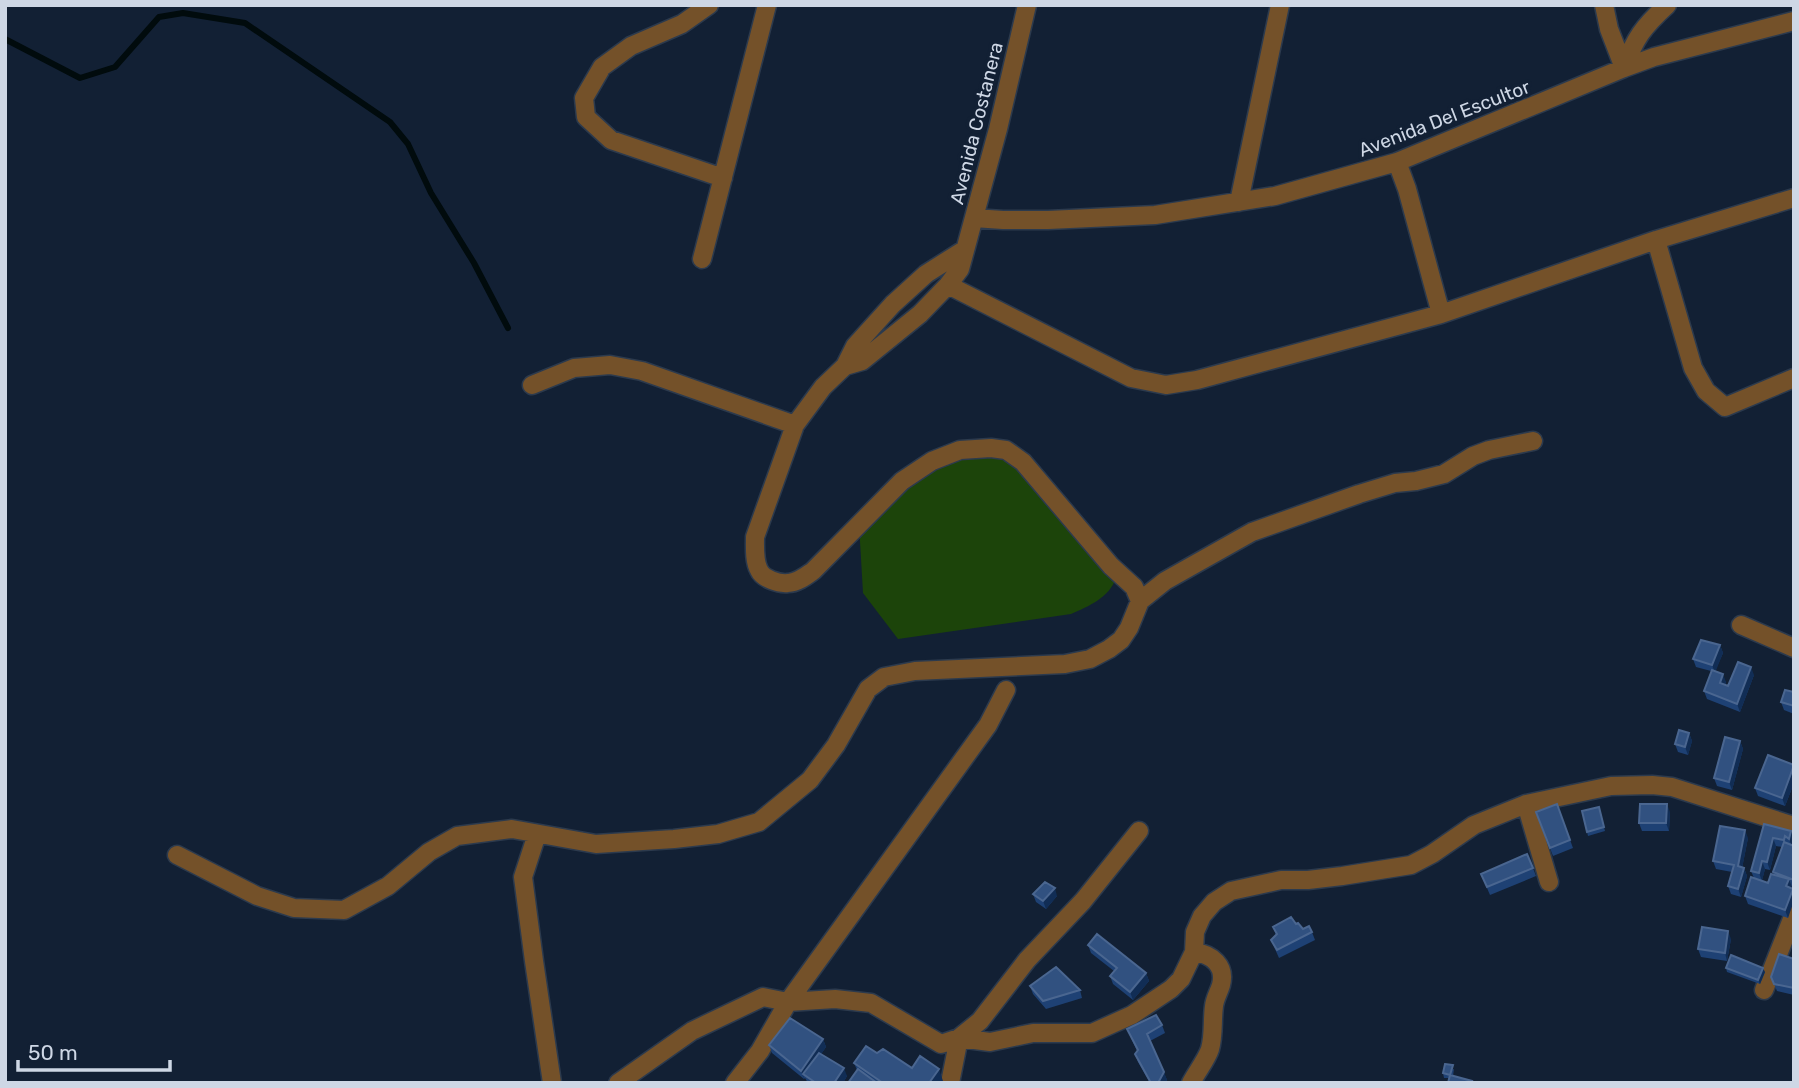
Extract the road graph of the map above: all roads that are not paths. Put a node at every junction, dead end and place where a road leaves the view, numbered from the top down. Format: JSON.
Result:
{"nodes":[{"id":1,"x":709,"y":5,"type":"edge"},
{"id":2,"x":767,"y":5,"type":"edge"},
{"id":3,"x":1027,"y":5,"type":"edge"},
{"id":4,"x":1280,"y":5,"type":"edge"},
{"id":5,"x":1604,"y":5,"type":"edge"},
{"id":6,"x":1667,"y":5,"type":"edge"},
{"id":7,"x":1794,"y":21,"type":"edge"},
{"id":8,"x":1624,"y":68,"type":"junction"},
{"id":9,"x":1397,"y":162,"type":"junction"},
{"id":10,"x":723,"y":178,"type":"junction"},
{"id":11,"x":1794,"y":198,"type":"edge"},
{"id":12,"x":1239,"y":201,"type":"junction"},
{"id":13,"x":974,"y":218,"type":"junction"},
{"id":14,"x":1656,"y":240,"type":"junction"},
{"id":15,"x":964,"y":250,"type":"junction"},
{"id":16,"x":702,"y":259,"type":"dead end"},
{"id":17,"x":948,"y":285,"type":"junction"},
{"id":18,"x":1441,"y":314,"type":"junction"},
{"id":19,"x":845,"y":366,"type":"junction"},
{"id":20,"x":1794,"y":378,"type":"edge"},
{"id":21,"x":531,"y":385,"type":"dead end"},
{"id":22,"x":795,"y":425,"type":"junction"},
{"id":23,"x":1533,"y":440,"type":"dead end"},
{"id":24,"x":1140,"y":601,"type":"junction"},
{"id":25,"x":1741,"y":625,"type":"dead end"},
{"id":26,"x":1794,"y":648,"type":"edge"},
{"id":27,"x":1006,"y":690,"type":"dead end"},
{"id":28,"x":1526,"y":804,"type":"junction"},
{"id":29,"x":1792,"y":820,"type":"edge"},
{"id":30,"x":1139,"y":831,"type":"dead end"},
{"id":31,"x":537,"y":834,"type":"junction"},
{"id":32,"x":177,"y":855,"type":"dead end"},
{"id":33,"x":1549,"y":882,"type":"dead end"},
{"id":34,"x":1794,"y":914,"type":"edge"},
{"id":35,"x":1194,"y":952,"type":"junction"},
{"id":36,"x":1764,"y":990,"type":"dead end"},
{"id":37,"x":788,"y":1002,"type":"junction"},
{"id":38,"x":959,"y":1038,"type":"junction"},
{"id":39,"x":552,"y":1083,"type":"edge"},
{"id":40,"x":618,"y":1083,"type":"edge"},
{"id":41,"x":735,"y":1083,"type":"edge"},
{"id":42,"x":950,"y":1083,"type":"edge"},
{"id":43,"x":1191,"y":1083,"type":"edge"}],
"edges":[{"from":1,"to":10,"type":"street"},
{"from":2,"to":10,"type":"street"},
{"from":3,"to":13,"type":"street","name":"Avenida Costanera"},
{"from":4,"to":12,"type":"street"},
{"from":5,"to":8,"type":"street"},
{"from":6,"to":8,"type":"street"},
{"from":7,"to":8,"type":"street","name":"Avenida Del Escultor"},
{"from":8,"to":9,"type":"street","name":"Avenida Del Escultor"},
{"from":9,"to":12,"type":"street","name":"Avenida Del Escultor"},
{"from":9,"to":18,"type":"street"},
{"from":10,"to":16,"type":"street"},
{"from":11,"to":14,"type":"street"},
{"from":12,"to":13,"type":"street","name":"Avenida Del Escultor"},
{"from":13,"to":15,"type":"street","name":"Avenida Costanera"},
{"from":14,"to":18,"type":"street"},
{"from":14,"to":20,"type":"street"},
{"from":15,"to":17,"type":"street","name":"Avenida Costanera"},
{"from":15,"to":19,"type":"street"},
{"from":17,"to":18,"type":"street"},
{"from":17,"to":19,"type":"street","name":"Avenida Costanera"},
{"from":19,"to":22,"type":"street"},
{"from":21,"to":22,"type":"street"},
{"from":22,"to":24,"type":"street"},
{"from":23,"to":24,"type":"street"},
{"from":24,"to":31,"type":"street"},
{"from":25,"to":26,"type":"street"},
{"from":27,"to":37,"type":"street"},
{"from":28,"to":29,"type":"street"},
{"from":28,"to":33,"type":"street"},
{"from":28,"to":35,"type":"street"},
{"from":30,"to":38,"type":"street"},
{"from":31,"to":32,"type":"street"},
{"from":31,"to":39,"type":"street"},
{"from":34,"to":36,"type":"street"},
{"from":35,"to":38,"type":"street"},
{"from":35,"to":43,"type":"street"},
{"from":37,"to":38,"type":"street"},
{"from":37,"to":40,"type":"street"},
{"from":37,"to":41,"type":"street"},
{"from":38,"to":42,"type":"street"}]}
